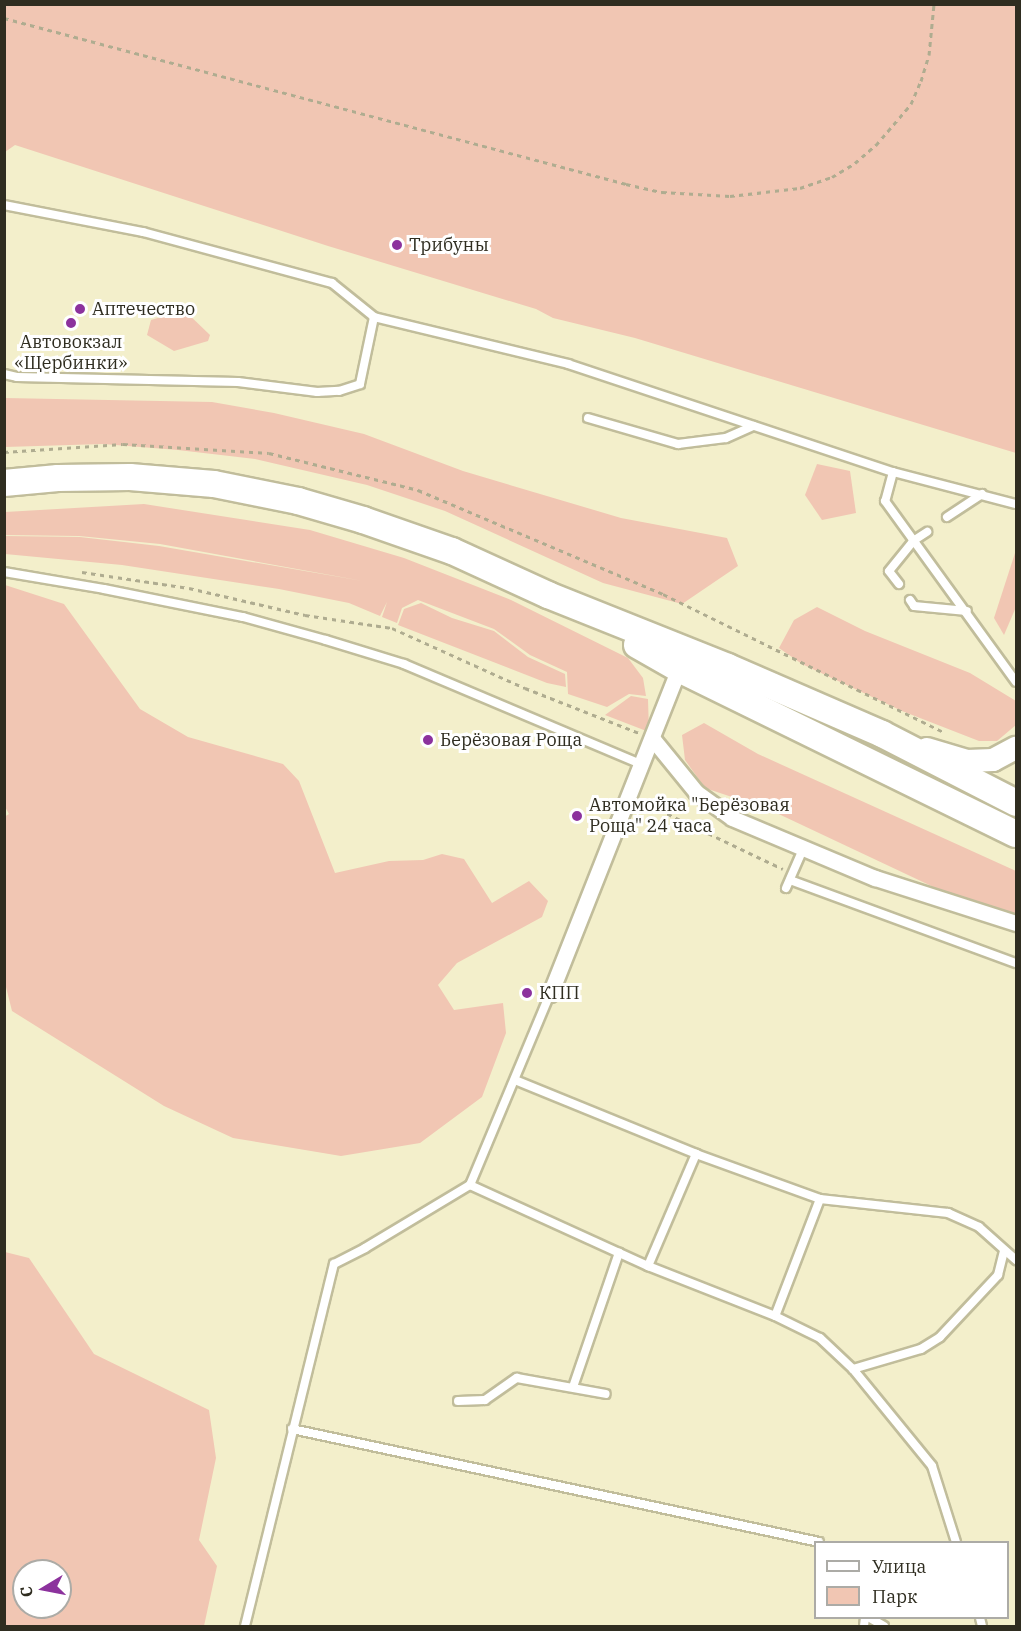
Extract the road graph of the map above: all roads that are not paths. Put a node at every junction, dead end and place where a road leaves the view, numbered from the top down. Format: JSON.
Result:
{"nodes":[{"id":1,"x":4,"y":205,"type":"edge"},
{"id":2,"x":374,"y":317,"type":"junction"},
{"id":3,"x":4,"y":374,"type":"edge"},
{"id":4,"x":588,"y":418,"type":"dead end"},
{"id":5,"x":753,"y":426,"type":"junction"},
{"id":6,"x":892,"y":472,"type":"junction"},
{"id":7,"x":4,"y":483,"type":"edge"},
{"id":8,"x":982,"y":494,"type":"junction"},
{"id":9,"x":1017,"y":504,"type":"edge"},
{"id":10,"x":947,"y":517,"type":"dead end"},
{"id":11,"x":927,"y":532,"type":"dead end"},
{"id":12,"x":914,"y":542,"type":"junction"},
{"id":13,"x":4,"y":572,"type":"edge"},
{"id":14,"x":898,"y":584,"type":"dead end"},
{"id":15,"x":548,"y":595,"type":"junction"},
{"id":16,"x":910,"y":600,"type":"dead end"},
{"id":17,"x":967,"y":611,"type":"junction"},
{"id":18,"x":679,"y":669,"type":"junction"},
{"id":19,"x":1017,"y":682,"type":"edge"},
{"id":20,"x":882,"y":734,"type":"junction"},
{"id":21,"x":652,"y":738,"type":"junction"},
{"id":22,"x":1017,"y":748,"type":"edge"},
{"id":23,"x":641,"y":764,"type":"junction"},
{"id":24,"x":1017,"y":803,"type":"edge"},
{"id":25,"x":1017,"y":834,"type":"edge"},
{"id":26,"x":802,"y":849,"type":"junction"},
{"id":27,"x":1017,"y":923,"type":"edge"},
{"id":28,"x":1017,"y":963,"type":"edge"},
{"id":29,"x":550,"y":994,"type":"joint"},
{"id":30,"x":515,"y":1080,"type":"junction"},
{"id":31,"x":696,"y":1154,"type":"junction"},
{"id":32,"x":470,"y":1185,"type":"junction"},
{"id":33,"x":820,"y":1199,"type":"junction"},
{"id":34,"x":1004,"y":1251,"type":"junction"},
{"id":35,"x":619,"y":1253,"type":"junction"},
{"id":36,"x":1017,"y":1260,"type":"edge"},
{"id":37,"x":648,"y":1266,"type":"junction"},
{"id":38,"x":775,"y":1316,"type":"junction"},
{"id":39,"x":853,"y":1369,"type":"junction"},
{"id":40,"x":573,"y":1387,"type":"junction"},
{"id":41,"x":606,"y":1394,"type":"dead end"},
{"id":42,"x":458,"y":1401,"type":"dead end"},
{"id":43,"x":292,"y":1429,"type":"junction"},
{"id":44,"x":814,"y":1541,"type":"edge"},
{"id":45,"x":956,"y":1541,"type":"edge"},
{"id":46,"x":245,"y":1626,"type":"edge"}],
"edges":[{"from":1,"to":2,"type":"lane"},
{"from":2,"to":3,"type":"lane"},
{"from":2,"to":5,"type":"lane"},
{"from":4,"to":5,"type":"lane"},
{"from":5,"to":6,"type":"lane"},
{"from":6,"to":8,"type":"lane"},
{"from":6,"to":12,"type":"lane"},
{"from":7,"to":15,"type":"main road"},
{"from":8,"to":9,"type":"lane"},
{"from":8,"to":10,"type":"lane"},
{"from":11,"to":12,"type":"lane"},
{"from":12,"to":14,"type":"lane"},
{"from":12,"to":17,"type":"lane"},
{"from":13,"to":23,"type":"lane"},
{"from":15,"to":18,"type":"main road"},
{"from":15,"to":20,"type":"main road"},
{"from":16,"to":17,"type":"lane"},
{"from":17,"to":19,"type":"lane"},
{"from":18,"to":21,"type":"street"},
{"from":18,"to":25,"type":"main road"},
{"from":20,"to":22,"type":"main road"},
{"from":20,"to":24,"type":"main road"},
{"from":21,"to":23,"type":"street"},
{"from":21,"to":26,"type":"street"},
{"from":23,"to":29,"type":"street"},
{"from":26,"to":27,"type":"street"},
{"from":26,"to":28,"type":"lane"},
{"from":29,"to":30,"type":"lane"},
{"from":30,"to":31,"type":"lane"},
{"from":30,"to":32,"type":"lane"},
{"from":31,"to":33,"type":"lane"},
{"from":31,"to":37,"type":"lane"},
{"from":32,"to":35,"type":"lane"},
{"from":32,"to":43,"type":"lane"},
{"from":33,"to":34,"type":"lane"},
{"from":33,"to":38,"type":"lane"},
{"from":34,"to":36,"type":"lane"},
{"from":34,"to":39,"type":"lane"},
{"from":35,"to":37,"type":"lane"},
{"from":35,"to":40,"type":"lane"},
{"from":37,"to":38,"type":"lane"},
{"from":38,"to":39,"type":"lane"},
{"from":39,"to":45,"type":"lane"},
{"from":40,"to":41,"type":"lane"},
{"from":40,"to":42,"type":"lane"},
{"from":43,"to":44,"type":"lane"},
{"from":43,"to":46,"type":"lane"}]}
